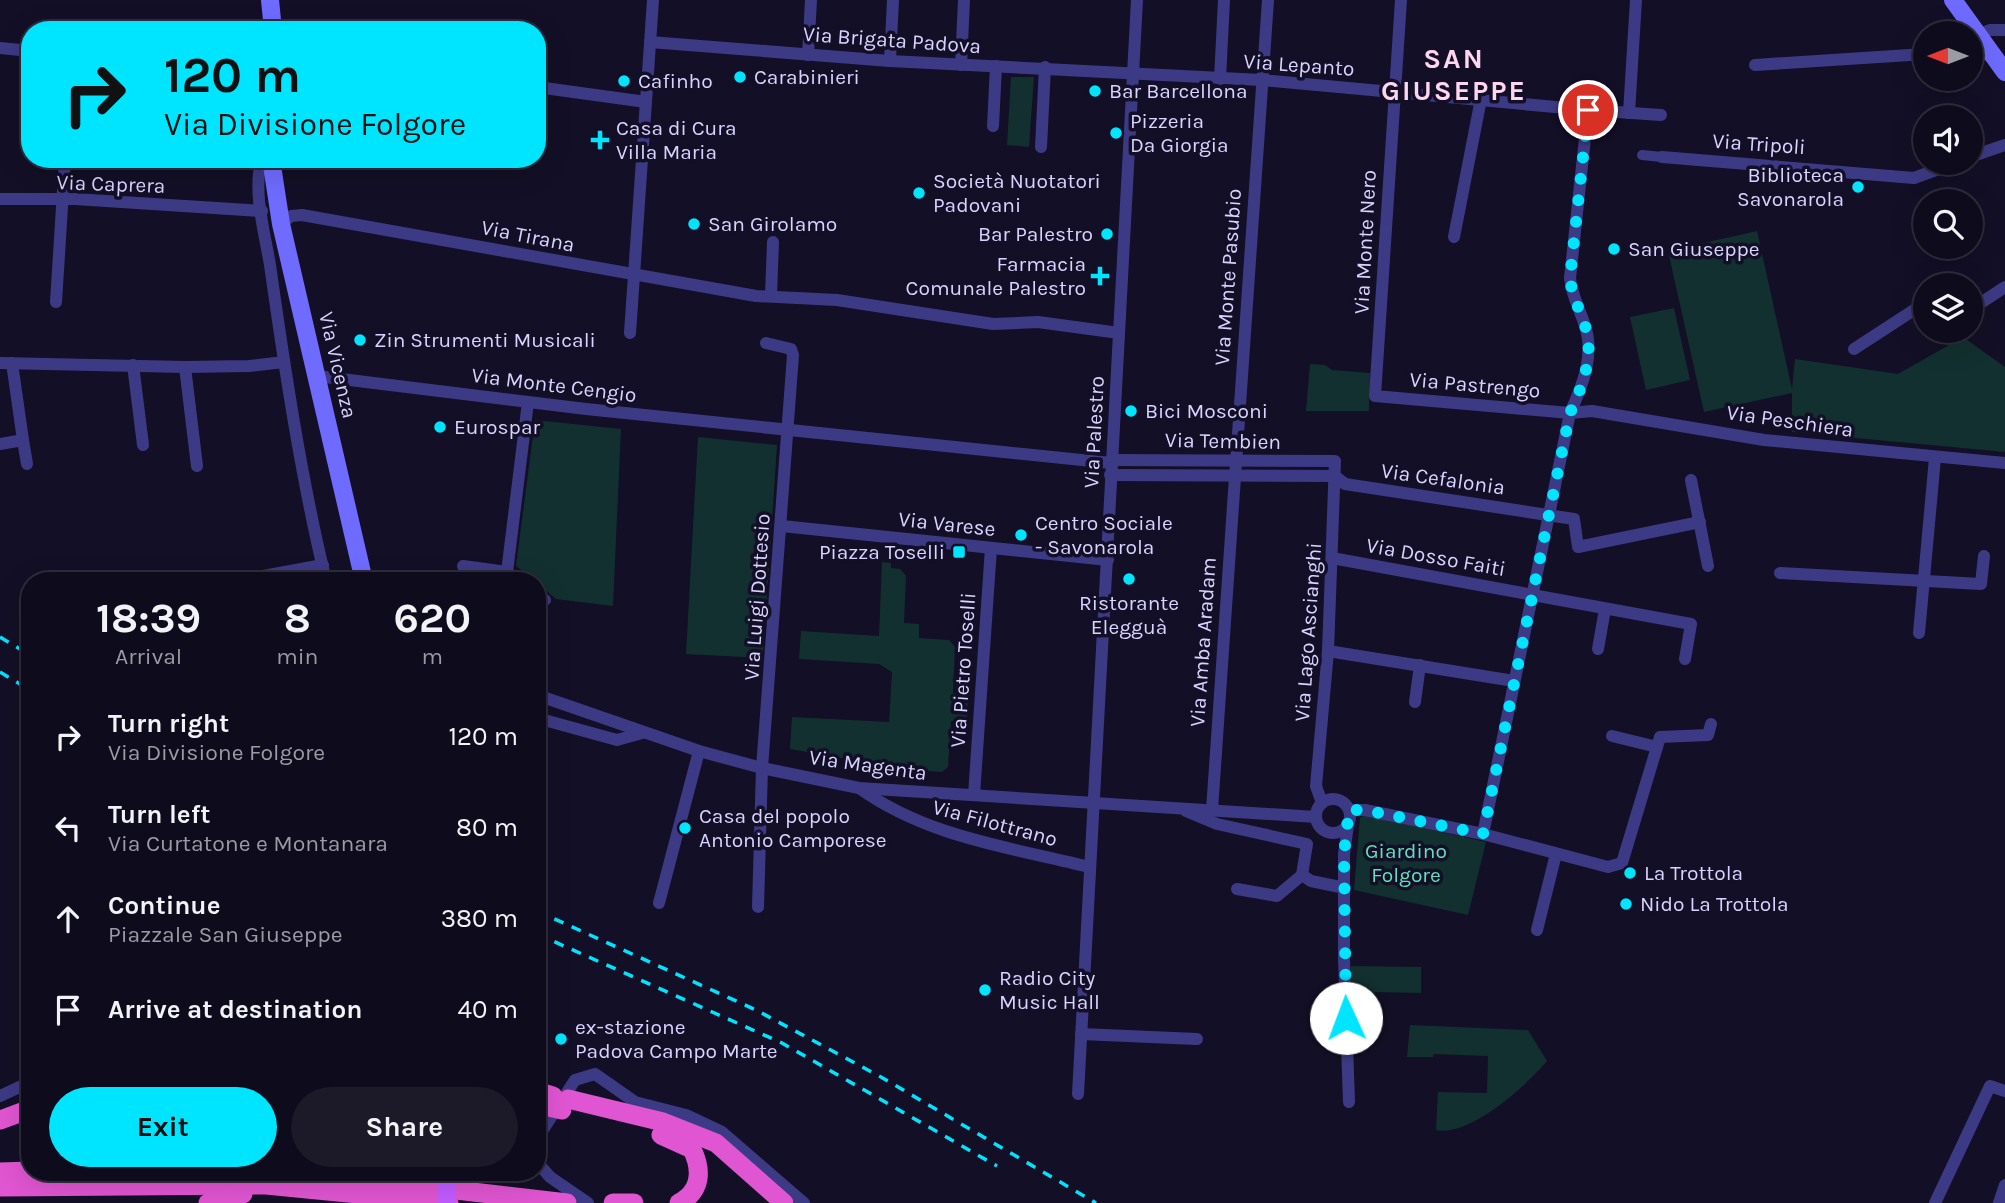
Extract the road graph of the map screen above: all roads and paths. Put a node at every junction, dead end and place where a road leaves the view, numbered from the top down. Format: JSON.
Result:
{"nodes":[{"id":1,"x":270,"y":0,"type":"edge"},
{"id":2,"x":653,"y":0,"type":"edge"},
{"id":3,"x":811,"y":0,"type":"edge"},
{"id":4,"x":893,"y":0,"type":"edge"},
{"id":5,"x":964,"y":0,"type":"edge"},
{"id":6,"x":1137,"y":0,"type":"edge"},
{"id":7,"x":1224,"y":0,"type":"edge"},
{"id":8,"x":1268,"y":0,"type":"edge"},
{"id":9,"x":1401,"y":0,"type":"edge"},
{"id":10,"x":1636,"y":0,"type":"edge"},
{"id":11,"x":1954,"y":0,"type":"edge"},
{"id":12,"x":272,"y":21,"type":"edge"},
{"id":13,"x":1968,"y":21,"type":"edge"},
{"id":14,"x":2005,"y":30,"type":"edge"},
{"id":15,"x":1983,"y":33,"type":"edge"},
{"id":16,"x":650,"y":42,"type":"junction"},
{"id":17,"x":1983,"y":42,"type":"edge"},
{"id":18,"x":0,"y":48,"type":"edge"},
{"id":19,"x":21,"y":50,"type":"edge"},
{"id":20,"x":1989,"y":50,"type":"junction"},
{"id":21,"x":1983,"y":54,"type":"edge"},
{"id":22,"x":808,"y":55,"type":"junction"},
{"id":23,"x":1913,"y":55,"type":"edge"},
{"id":24,"x":890,"y":61,"type":"junction"},
{"id":25,"x":961,"y":65,"type":"junction"},
{"id":26,"x":1755,"y":65,"type":"dead end"},
{"id":27,"x":996,"y":66,"type":"junction"},
{"id":28,"x":1045,"y":67,"type":"junction"},
{"id":29,"x":1132,"y":72,"type":"junction"},
{"id":30,"x":2005,"y":72,"type":"edge"},
{"id":31,"x":1220,"y":79,"type":"junction"},
{"id":32,"x":1261,"y":80,"type":"junction"},
{"id":33,"x":546,"y":89,"type":"edge"},
{"id":34,"x":1394,"y":91,"type":"junction"},
{"id":35,"x":1481,"y":99,"type":"junction"},
{"id":36,"x":646,"y":102,"type":"junction"},
{"id":37,"x":1588,"y":110,"type":"junction"},
{"id":38,"x":1629,"y":113,"type":"junction"},
{"id":39,"x":1661,"y":115,"type":"dead end"},
{"id":40,"x":993,"y":126,"type":"dead end"},
{"id":41,"x":2005,"y":145,"type":"edge"},
{"id":42,"x":1041,"y":147,"type":"dead end"},
{"id":43,"x":1983,"y":153,"type":"edge"},
{"id":44,"x":1642,"y":155,"type":"dead end"},
{"id":45,"x":1662,"y":157,"type":"joint"},
{"id":46,"x":64,"y":168,"type":"edge"},
{"id":47,"x":261,"y":168,"type":"edge"},
{"id":48,"x":272,"y":168,"type":"edge"},
{"id":49,"x":1922,"y":175,"type":"edge"},
{"id":50,"x":0,"y":199,"type":"edge"},
{"id":51,"x":62,"y":200,"type":"junction"},
{"id":52,"x":262,"y":211,"type":"junction"},
{"id":53,"x":281,"y":223,"type":"junction"},
{"id":54,"x":1454,"y":237,"type":"dead end"},
{"id":55,"x":773,"y":243,"type":"dead end"},
{"id":56,"x":635,"y":276,"type":"junction"},
{"id":57,"x":2005,"y":287,"type":"edge"},
{"id":58,"x":771,"y":295,"type":"junction"},
{"id":59,"x":1983,"y":301,"type":"edge"},
{"id":60,"x":56,"y":302,"type":"dead end"},
{"id":61,"x":1913,"y":311,"type":"edge"},
{"id":62,"x":630,"y":332,"type":"dead end"},
{"id":63,"x":1119,"y":333,"type":"junction"},
{"id":64,"x":766,"y":343,"type":"dead end"},
{"id":65,"x":1854,"y":349,"type":"dead end"},
{"id":66,"x":284,"y":362,"type":"junction"},
{"id":67,"x":6,"y":363,"type":"edge"},
{"id":68,"x":133,"y":365,"type":"junction"},
{"id":69,"x":185,"y":367,"type":"junction"},
{"id":70,"x":317,"y":376,"type":"junction"},
{"id":71,"x":1376,"y":396,"type":"joint"},
{"id":72,"x":528,"y":402,"type":"junction"},
{"id":73,"x":1570,"y":413,"type":"junction"},
{"id":74,"x":787,"y":429,"type":"junction"},
{"id":75,"x":23,"y":440,"type":"junction"},
{"id":76,"x":0,"y":444,"type":"edge"},
{"id":77,"x":143,"y":444,"type":"dead end"},
{"id":78,"x":1935,"y":458,"type":"junction"},
{"id":79,"x":1234,"y":461,"type":"junction"},
{"id":80,"x":1335,"y":461,"type":"joint"},
{"id":81,"x":2005,"y":463,"type":"edge"},
{"id":82,"x":27,"y":464,"type":"dead end"},
{"id":83,"x":197,"y":466,"type":"dead end"},
{"id":84,"x":1111,"y":466,"type":"junction"},
{"id":85,"x":1233,"y":476,"type":"junction"},
{"id":86,"x":1335,"y":476,"type":"junction"},
{"id":87,"x":1691,"y":480,"type":"dead end"},
{"id":88,"x":1549,"y":514,"type":"junction"},
{"id":89,"x":1700,"y":522,"type":"junction"},
{"id":90,"x":782,"y":526,"type":"junction"},
{"id":91,"x":991,"y":548,"type":"junction"},
{"id":92,"x":1984,"y":556,"type":"dead end"},
{"id":93,"x":1332,"y":558,"type":"junction"},
{"id":94,"x":1108,"y":561,"type":"junction"},
{"id":95,"x":323,"y":565,"type":"junction"},
{"id":96,"x":463,"y":566,"type":"dead end"},
{"id":97,"x":1708,"y":566,"type":"dead end"},
{"id":98,"x":285,"y":572,"type":"edge"},
{"id":99,"x":324,"y":572,"type":"edge"},
{"id":100,"x":362,"y":572,"type":"edge"},
{"id":101,"x":507,"y":572,"type":"joint"},
{"id":102,"x":1780,"y":573,"type":"dead end"},
{"id":103,"x":1923,"y":580,"type":"junction"},
{"id":104,"x":1533,"y":593,"type":"junction"},
{"id":105,"x":1605,"y":609,"type":"junction"},
{"id":106,"x":1919,"y":633,"type":"dead end"},
{"id":107,"x":1598,"y":649,"type":"dead end"},
{"id":108,"x":1328,"y":651,"type":"junction"},
{"id":109,"x":1685,"y":659,"type":"dead end"},
{"id":110,"x":1420,"y":665,"type":"junction"},
{"id":111,"x":1514,"y":681,"type":"junction"},
{"id":112,"x":546,"y":698,"type":"edge"},
{"id":113,"x":1415,"y":702,"type":"dead end"},
{"id":114,"x":546,"y":720,"type":"edge"},
{"id":115,"x":1712,"y":724,"type":"dead end"},
{"id":116,"x":642,"y":733,"type":"junction"},
{"id":117,"x":1612,"y":736,"type":"dead end"},
{"id":118,"x":1657,"y":747,"type":"junction"},
{"id":119,"x":699,"y":751,"type":"junction"},
{"id":120,"x":762,"y":768,"type":"junction"},
{"id":121,"x":859,"y":788,"type":"junction"},
{"id":122,"x":974,"y":795,"type":"junction"},
{"id":123,"x":1094,"y":803,"type":"junction"},
{"id":124,"x":1322,"y":803,"type":"junction"},
{"id":125,"x":1181,"y":808,"type":"junction"},
{"id":126,"x":1212,"y":810,"type":"junction"},
{"id":127,"x":1349,"y":810,"type":"junction"},
{"id":128,"x":1316,"y":817,"type":"junction"},
{"id":129,"x":1348,"y":825,"type":"junction"},
{"id":130,"x":1330,"y":833,"type":"junction"},
{"id":131,"x":1483,"y":834,"type":"junction"},
{"id":132,"x":1344,"y":854,"type":"junction"},
{"id":133,"x":1556,"y":854,"type":"junction"},
{"id":134,"x":1089,"y":867,"type":"junction"},
{"id":135,"x":1302,"y":875,"type":"junction"},
{"id":136,"x":1345,"y":888,"type":"junction"},
{"id":137,"x":1237,"y":889,"type":"dead end"},
{"id":138,"x":659,"y":903,"type":"dead end"},
{"id":139,"x":758,"y":907,"type":"dead end"},
{"id":140,"x":1537,"y":930,"type":"dead end"},
{"id":141,"x":1081,"y":1034,"type":"junction"},
{"id":142,"x":1197,"y":1039,"type":"dead end"},
{"id":143,"x":21,"y":1086,"type":"edge"},
{"id":144,"x":2005,"y":1091,"type":"edge"},
{"id":145,"x":1078,"y":1094,"type":"dead end"},
{"id":146,"x":0,"y":1096,"type":"edge"},
{"id":147,"x":550,"y":1101,"type":"edge"},
{"id":148,"x":1349,"y":1102,"type":"dead end"},
{"id":149,"x":21,"y":1112,"type":"edge"},
{"id":150,"x":0,"y":1120,"type":"edge"},
{"id":151,"x":546,"y":1125,"type":"edge"},
{"id":152,"x":21,"y":1171,"type":"edge"},
{"id":153,"x":0,"y":1172,"type":"edge"},
{"id":154,"x":546,"y":1173,"type":"edge"},
{"id":155,"x":379,"y":1181,"type":"edge"},
{"id":156,"x":446,"y":1182,"type":"dead end"},
{"id":157,"x":2005,"y":1185,"type":"edge"},
{"id":158,"x":0,"y":1187,"type":"edge"},
{"id":159,"x":390,"y":1196,"type":"junction"},
{"id":160,"x":208,"y":1203,"type":"edge"},
{"id":161,"x":447,"y":1203,"type":"edge"},
{"id":162,"x":567,"y":1203,"type":"edge"},
{"id":163,"x":588,"y":1203,"type":"edge"},
{"id":164,"x":613,"y":1203,"type":"edge"},
{"id":165,"x":634,"y":1203,"type":"edge"},
{"id":166,"x":679,"y":1203,"type":"edge"},
{"id":167,"x":784,"y":1203,"type":"edge"},
{"id":168,"x":804,"y":1203,"type":"edge"},
{"id":169,"x":1936,"y":1203,"type":"edge"},
{"id":170,"x":2000,"y":1203,"type":"edge"}],
"edges":[{"from":1,"to":12,"type":"main road"},
{"from":2,"to":16,"type":"street"},
{"from":3,"to":22,"type":"street"},
{"from":4,"to":24,"type":"street"},
{"from":5,"to":25,"type":"street"},
{"from":6,"to":29,"type":"street","name":"Via Palestro"},
{"from":7,"to":31,"type":"street"},
{"from":8,"to":32,"type":"street","name":"Via Monte Pasubio"},
{"from":9,"to":34,"type":"street","name":"Via Monte Nero"},
{"from":10,"to":38,"type":"street"},
{"from":11,"to":13,"type":"main road"},
{"from":14,"to":15,"type":"street"},
{"from":16,"to":22,"type":"street","name":"Via Brigata Padova"},
{"from":16,"to":36,"type":"street"},
{"from":17,"to":20,"type":"main road"},
{"from":18,"to":19,"type":"street"},
{"from":20,"to":21,"type":"street"},
{"from":20,"to":30,"type":"main road"},
{"from":22,"to":24,"type":"street","name":"Via Brigata Padova"},
{"from":23,"to":26,"type":"street"},
{"from":24,"to":25,"type":"street","name":"Via Brigata Padova"},
{"from":25,"to":27,"type":"street","name":"Via Brigata Padova"},
{"from":27,"to":28,"type":"street","name":"Via Brigata Padova"},
{"from":27,"to":40,"type":"street"},
{"from":28,"to":29,"type":"street","name":"Via Brigata Padova"},
{"from":28,"to":42,"type":"street"},
{"from":29,"to":31,"type":"street","name":"Via Lepanto"},
{"from":29,"to":63,"type":"street","name":"Via Palestro"},
{"from":31,"to":32,"type":"street","name":"Via Lepanto"},
{"from":32,"to":34,"type":"street","name":"Via Lepanto"},
{"from":32,"to":79,"type":"street","name":"Via Monte Pasubio"},
{"from":33,"to":36,"type":"street"},
{"from":34,"to":35,"type":"street","name":"Via Lepanto"},
{"from":34,"to":71,"type":"street","name":"Via Monte Nero"},
{"from":35,"to":37,"type":"street","name":"Via Lepanto"},
{"from":35,"to":54,"type":"street"},
{"from":36,"to":56,"type":"street"},
{"from":37,"to":38,"type":"street","name":"Via Lepanto"},
{"from":37,"to":73,"type":"street"},
{"from":38,"to":39,"type":"street","name":"Via Lepanto"},
{"from":41,"to":43,"type":"street"},
{"from":44,"to":45,"type":"street","name":"Via Tripoli"},
{"from":45,"to":49,"type":"street","name":"Via Tripoli"},
{"from":46,"to":51,"type":"street"},
{"from":47,"to":52,"type":"street"},
{"from":48,"to":53,"type":"main road","name":"Via Vicenza"},
{"from":50,"to":51,"type":"street","name":"Via Caprera"},
{"from":51,"to":52,"type":"street","name":"Via Caprera"},
{"from":51,"to":60,"type":"street"},
{"from":52,"to":66,"type":"street"},
{"from":53,"to":56,"type":"street","name":"Via Tirana"},
{"from":53,"to":70,"type":"main road","name":"Via Vicenza"},
{"from":55,"to":58,"type":"street"},
{"from":56,"to":58,"type":"street","name":"Via Tirana"},
{"from":56,"to":62,"type":"street"},
{"from":57,"to":59,"type":"street"},
{"from":58,"to":63,"type":"street","name":"Via Tirana"},
{"from":61,"to":65,"type":"street"},
{"from":63,"to":84,"type":"street","name":"Via Palestro"},
{"from":64,"to":74,"type":"street"},
{"from":66,"to":69,"type":"street"},
{"from":66,"to":95,"type":"street"},
{"from":67,"to":68,"type":"street"},
{"from":67,"to":75,"type":"street"},
{"from":68,"to":69,"type":"street"},
{"from":68,"to":77,"type":"street"},
{"from":69,"to":83,"type":"street"},
{"from":70,"to":72,"type":"street","name":"Via Monte Cengio"},
{"from":70,"to":100,"type":"main road","name":"Via Vicenza"},
{"from":71,"to":73,"type":"street","name":"Via Pastrengo"},
{"from":72,"to":74,"type":"street","name":"Via Monte Cengio"},
{"from":72,"to":101,"type":"street"},
{"from":73,"to":78,"type":"street","name":"Via Peschiera"},
{"from":73,"to":88,"type":"street"},
{"from":74,"to":84,"type":"street","name":"Via Monte Cengio"},
{"from":74,"to":90,"type":"street","name":"Via Luigi Dottesio"},
{"from":75,"to":76,"type":"street"},
{"from":75,"to":82,"type":"street"},
{"from":78,"to":81,"type":"street","name":"Via Peschiera"},
{"from":78,"to":103,"type":"street"},
{"from":79,"to":80,"type":"street","name":"Via Tembien"},
{"from":79,"to":84,"type":"street","name":"Via Tembien"},
{"from":79,"to":85,"type":"street","name":"Via Monte Pasubio"},
{"from":80,"to":86,"type":"street","name":"Via Lago Ascianghi"},
{"from":84,"to":85,"type":"street","name":"Via Tembien"},
{"from":84,"to":94,"type":"street","name":"Via Palestro"},
{"from":85,"to":86,"type":"street","name":"Via Tembien"},
{"from":85,"to":126,"type":"street","name":"Via Amba Aradam"},
{"from":86,"to":88,"type":"street","name":"Via Cefalonia"},
{"from":86,"to":93,"type":"street","name":"Via Lago Ascianghi"},
{"from":87,"to":89,"type":"street"},
{"from":88,"to":89,"type":"street"},
{"from":88,"to":104,"type":"street"},
{"from":89,"to":97,"type":"street"},
{"from":90,"to":91,"type":"street","name":"Via Varese"},
{"from":90,"to":120,"type":"street","name":"Via Luigi Dottesio"},
{"from":91,"to":94,"type":"street","name":"Via Varese"},
{"from":91,"to":122,"type":"street","name":"Via Pietro Toselli"},
{"from":92,"to":103,"type":"street"},
{"from":93,"to":104,"type":"street","name":"Via Dosso Faiti"},
{"from":93,"to":108,"type":"street","name":"Via Lago Ascianghi"},
{"from":94,"to":123,"type":"street","name":"Via Palestro"},
{"from":95,"to":98,"type":"street"},
{"from":95,"to":99,"type":"street"},
{"from":96,"to":101,"type":"street"},
{"from":102,"to":103,"type":"street"},
{"from":103,"to":106,"type":"street"},
{"from":104,"to":105,"type":"street","name":"Via Dosso Faiti"},
{"from":104,"to":111,"type":"street"},
{"from":105,"to":107,"type":"street"},
{"from":105,"to":109,"type":"street","name":"Via Dosso Faiti"},
{"from":108,"to":110,"type":"street"},
{"from":108,"to":124,"type":"street","name":"Via Lago Ascianghi"},
{"from":110,"to":111,"type":"street"},
{"from":110,"to":113,"type":"street"},
{"from":111,"to":131,"type":"street"},
{"from":112,"to":116,"type":"street","name":"Via Magenta"},
{"from":114,"to":116,"type":"street","name":"Via Magenta"},
{"from":115,"to":118,"type":"street"},
{"from":116,"to":119,"type":"street","name":"Via Magenta"},
{"from":117,"to":118,"type":"street"},
{"from":118,"to":133,"type":"street"},
{"from":119,"to":120,"type":"street","name":"Via Magenta"},
{"from":119,"to":138,"type":"street"},
{"from":120,"to":121,"type":"street","name":"Via Magenta"},
{"from":120,"to":139,"type":"street","name":"Via Luigi Dottesio"},
{"from":121,"to":122,"type":"street","name":"Via Magenta"},
{"from":121,"to":134,"type":"street","name":"Via Filottrano"},
{"from":122,"to":123,"type":"street","name":"Via Magenta"},
{"from":123,"to":125,"type":"street","name":"Via Magenta"},
{"from":123,"to":134,"type":"street","name":"Via Palestro"},
{"from":124,"to":127,"type":"street"},
{"from":124,"to":128,"type":"street"},
{"from":125,"to":126,"type":"street","name":"Via Magenta"},
{"from":125,"to":135,"type":"street"},
{"from":126,"to":128,"type":"street","name":"Via Magenta"},
{"from":127,"to":129,"type":"street"},
{"from":127,"to":131,"type":"street"},
{"from":128,"to":130,"type":"street"},
{"from":129,"to":130,"type":"street"},
{"from":129,"to":132,"type":"street"},
{"from":130,"to":132,"type":"street"},
{"from":131,"to":133,"type":"street"},
{"from":132,"to":136,"type":"street"},
{"from":133,"to":140,"type":"street"},
{"from":134,"to":141,"type":"street","name":"Via Palestro"},
{"from":135,"to":136,"type":"street"},
{"from":135,"to":137,"type":"street"},
{"from":136,"to":148,"type":"street"},
{"from":141,"to":142,"type":"street"},
{"from":141,"to":145,"type":"street","name":"Via Palestro"},
{"from":143,"to":146,"type":"street"},
{"from":144,"to":169,"type":"street"},
{"from":147,"to":166,"type":"highway"},
{"from":147,"to":167,"type":"highway"},
{"from":149,"to":150,"type":"highway"},
{"from":151,"to":168,"type":"street"},
{"from":152,"to":153,"type":"highway"},
{"from":154,"to":163,"type":"street"},
{"from":155,"to":162,"type":"highway"},
{"from":156,"to":161,"type":"main road","bridge":true},
{"from":157,"to":170,"type":"street"},
{"from":158,"to":159,"type":"highway"},
{"from":159,"to":160,"type":"highway"},
{"from":159,"to":161,"type":"highway"},
{"from":164,"to":165,"type":"highway"}]}
